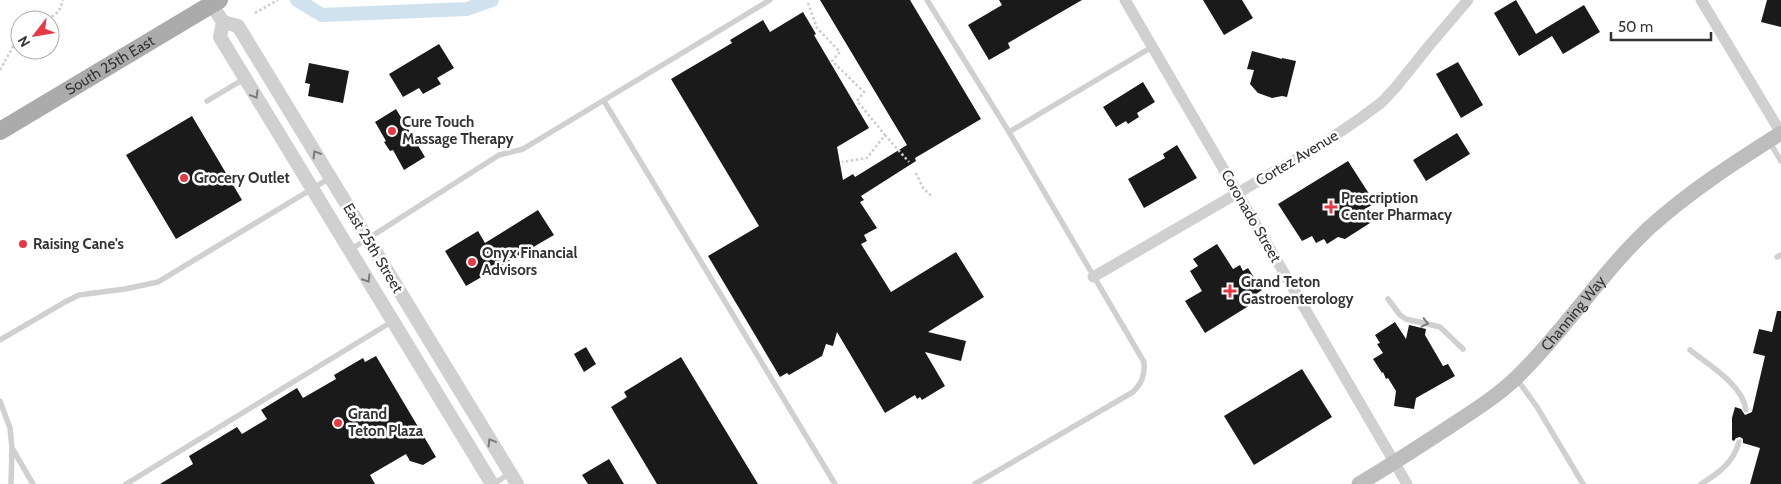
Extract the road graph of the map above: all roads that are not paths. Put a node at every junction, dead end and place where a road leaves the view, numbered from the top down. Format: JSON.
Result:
{"nodes":[{"id":1,"x":770,"y":0,"type":"edge"},
{"id":2,"x":927,"y":0,"type":"edge"},
{"id":3,"x":1125,"y":0,"type":"edge"},
{"id":4,"x":1468,"y":0,"type":"edge"},
{"id":5,"x":1701,"y":0,"type":"edge"},
{"id":6,"x":213,"y":2,"type":"edge"},
{"id":7,"x":223,"y":22,"type":"junction"},
{"id":8,"x":1152,"y":47,"type":"junction"},
{"id":9,"x":245,"y":78,"type":"junction"},
{"id":10,"x":207,"y":101,"type":"dead end"},
{"id":11,"x":604,"y":101,"type":"junction"},
{"id":12,"x":0,"y":131,"type":"edge"},
{"id":13,"x":1009,"y":132,"type":"junction"},
{"id":14,"x":1777,"y":136,"type":"edge"},
{"id":15,"x":1781,"y":161,"type":"edge"},
{"id":16,"x":330,"y":178,"type":"junction"},
{"id":17,"x":312,"y":189,"type":"junction"},
{"id":18,"x":1237,"y":194,"type":"junction"},
{"id":19,"x":367,"y":238,"type":"junction"},
{"id":20,"x":350,"y":250,"type":"junction"},
{"id":21,"x":1094,"y":277,"type":"junction"},
{"id":22,"x":1388,"y":299,"type":"dead end"},
{"id":23,"x":393,"y":320,"type":"junction"},
{"id":24,"x":0,"y":340,"type":"edge"},
{"id":25,"x":1463,"y":349,"type":"dead end"},
{"id":26,"x":1690,"y":350,"type":"dead end"},
{"id":27,"x":1516,"y":378,"type":"junction"},
{"id":28,"x":0,"y":401,"type":"edge"},
{"id":29,"x":1746,"y":410,"type":"dead end"},
{"id":30,"x":1739,"y":442,"type":"dead end"},
{"id":31,"x":12,"y":448,"type":"junction"},
{"id":32,"x":1395,"y":463,"type":"junction"},
{"id":33,"x":513,"y":479,"type":"edge"},
{"id":34,"x":11,"y":484,"type":"edge"},
{"id":35,"x":34,"y":484,"type":"edge"},
{"id":36,"x":126,"y":484,"type":"edge"},
{"id":37,"x":493,"y":484,"type":"edge"},
{"id":38,"x":835,"y":484,"type":"edge"},
{"id":39,"x":975,"y":484,"type":"edge"},
{"id":40,"x":1360,"y":484,"type":"edge"},
{"id":41,"x":1407,"y":484,"type":"edge"},
{"id":42,"x":1583,"y":484,"type":"edge"},
{"id":43,"x":1701,"y":484,"type":"edge"}],
"edges":[{"from":1,"to":11,"type":"lane"},
{"from":2,"to":13,"type":"lane"},
{"from":3,"to":8,"type":"street","name":"Coronado Street"},
{"from":4,"to":18,"type":"street","name":"Cortez Avenue"},
{"from":5,"to":14,"type":"street"},
{"from":6,"to":7,"type":"street","name":"East 25th Street"},
{"from":6,"to":12,"type":"main road","name":"South 25th East"},
{"from":7,"to":9,"type":"street","name":"East 25th Street"},
{"from":16,"to":7,"type":"street","name":"East 25th Street","one_way":true},
{"from":8,"to":13,"type":"lane"},
{"from":8,"to":18,"type":"street","name":"Coronado Street"},
{"from":9,"to":10,"type":"lane"},
{"from":9,"to":17,"type":"street","name":"East 25th Street","one_way":true},
{"from":11,"to":19,"type":"lane"},
{"from":11,"to":38,"type":"lane"},
{"from":13,"to":21,"type":"lane"},
{"from":14,"to":15,"type":"lane"},
{"from":14,"to":27,"type":"main road","name":"Channing Way"},
{"from":16,"to":17,"type":"lane"},
{"from":16,"to":19,"type":"street","name":"East 25th Street"},
{"from":17,"to":20,"type":"street","name":"East 25th Street"},
{"from":17,"to":24,"type":"lane"},
{"from":18,"to":21,"type":"street","name":"Cortez Avenue"},
{"from":18,"to":32,"type":"street","name":"Coronado Street"},
{"from":19,"to":20,"type":"lane"},
{"from":33,"to":19,"type":"street","name":"East 25th Street","one_way":true},
{"from":20,"to":23,"type":"street","name":"East 25th Street","one_way":true},
{"from":21,"to":39,"type":"lane"},
{"from":22,"to":25,"type":"lane","one_way":true},
{"from":23,"to":36,"type":"lane"},
{"from":23,"to":37,"type":"street","name":"East 25th Street"},
{"from":26,"to":29,"type":"lane"},
{"from":27,"to":32,"type":"main road","name":"Channing Way"},
{"from":27,"to":42,"type":"lane"},
{"from":28,"to":31,"type":"lane"},
{"from":30,"to":43,"type":"lane"},
{"from":31,"to":34,"type":"lane"},
{"from":31,"to":35,"type":"lane"},
{"from":32,"to":40,"type":"main road","name":"Channing Way"},
{"from":32,"to":41,"type":"street","name":"Coronado Street"},
{"from":33,"to":37,"type":"lane"}]}
